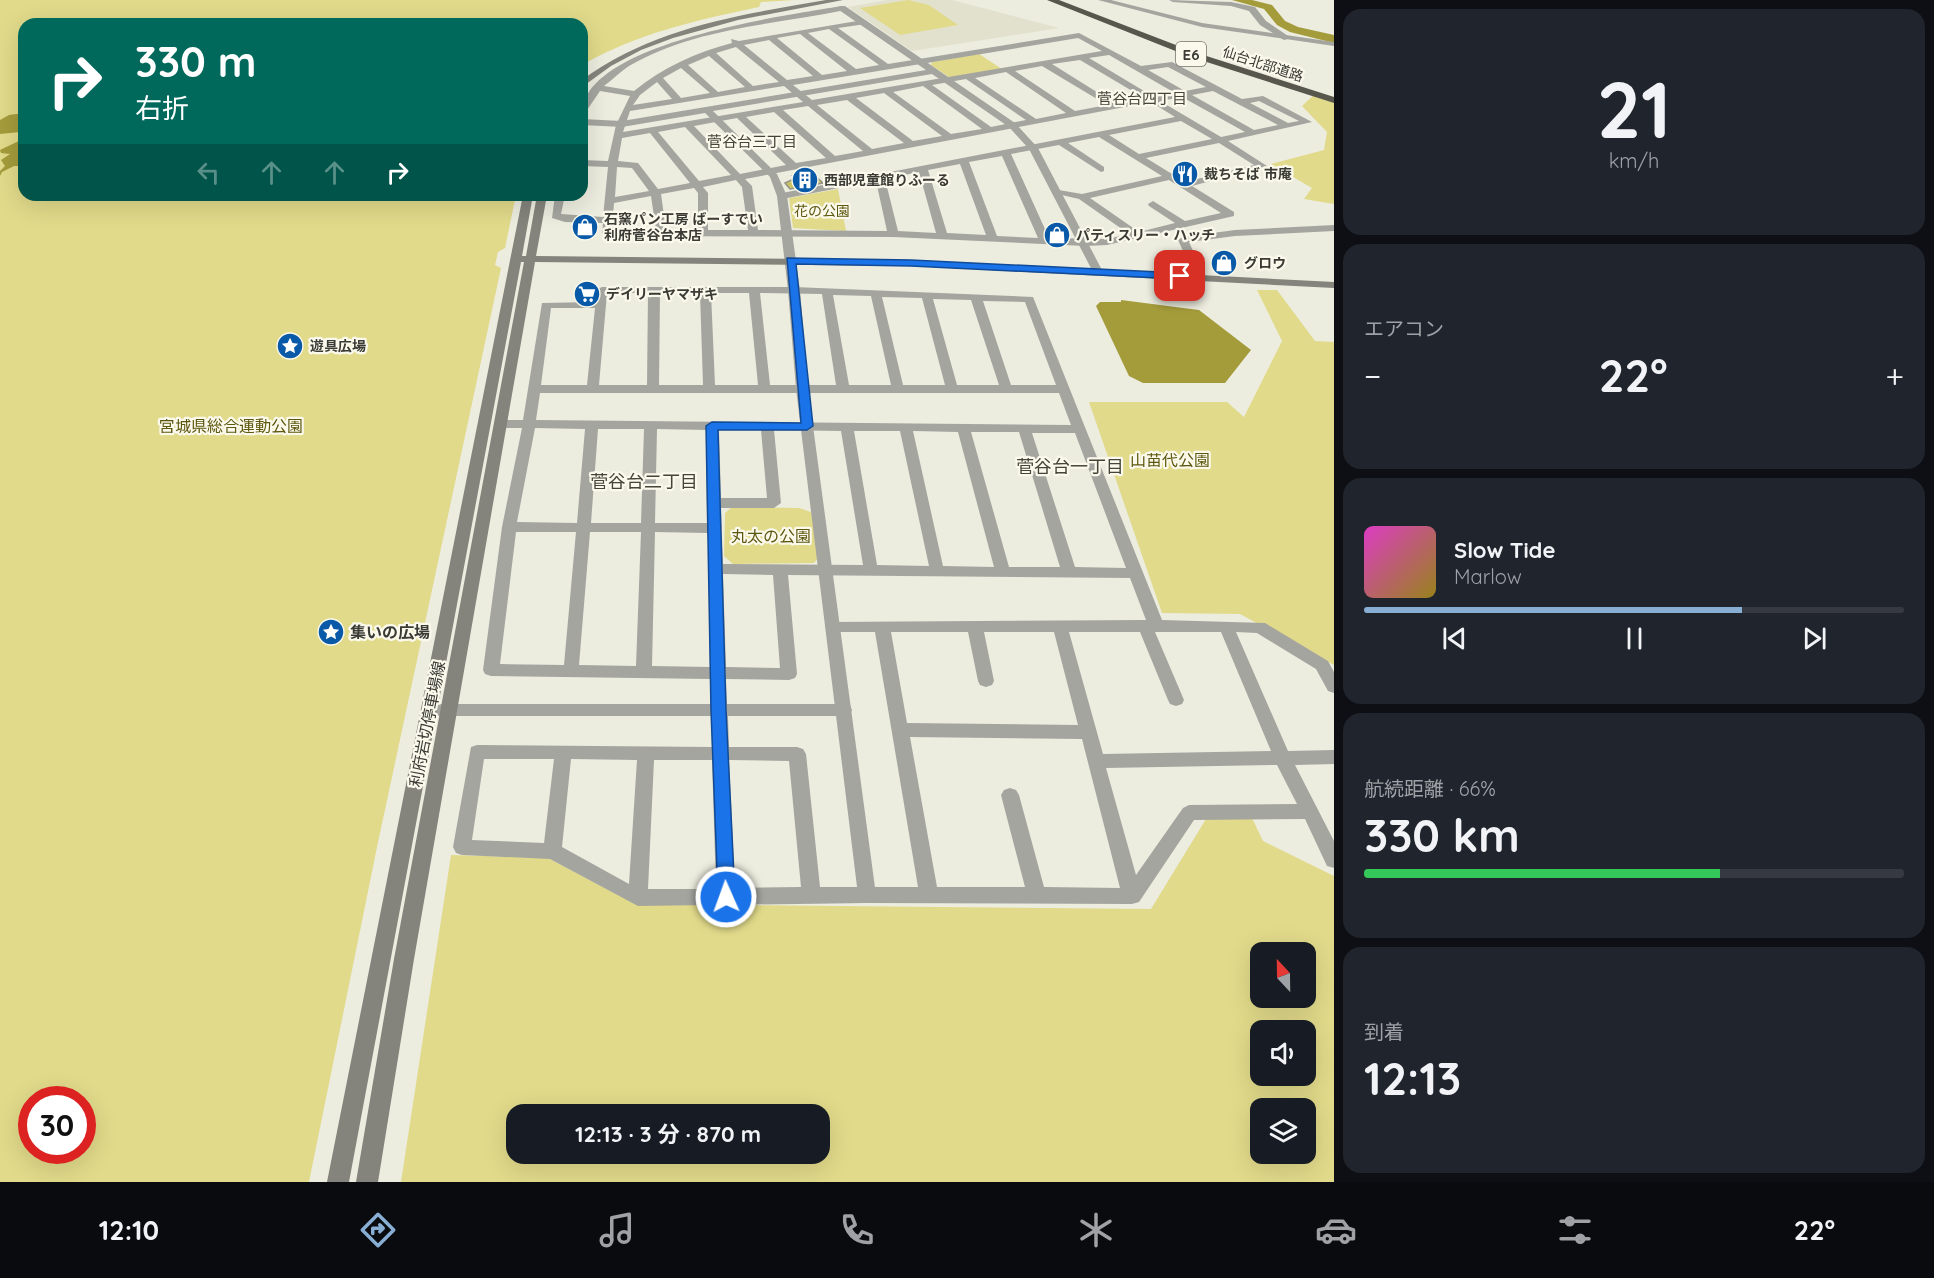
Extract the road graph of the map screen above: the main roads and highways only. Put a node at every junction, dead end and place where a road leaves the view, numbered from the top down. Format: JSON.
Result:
{"nodes":[{"id":1,"x":816,"y":0,"type":"edge"},
{"id":2,"x":1051,"y":0,"type":"edge"},
{"id":3,"x":840,"y":4,"type":"edge"},
{"id":4,"x":588,"y":70,"type":"edge"},
{"id":5,"x":588,"y":80,"type":"edge"},
{"id":6,"x":1334,"y":100,"type":"edge"},
{"id":7,"x":528,"y":201,"type":"edge"},
{"id":8,"x":540,"y":201,"type":"edge"},
{"id":9,"x":523,"y":259,"type":"junction"},
{"id":10,"x":1334,"y":285,"type":"edge"},
{"id":11,"x":338,"y":1182,"type":"edge"},
{"id":12,"x":367,"y":1182,"type":"edge"}],
"edges":[{"from":1,"to":4,"type":"main road"},
{"from":2,"to":6,"type":"highway","name":"仙台北部道路","number":"E6"},
{"from":3,"to":5,"type":"main road"},
{"from":7,"to":9,"type":"main road","name":"利府岩切停車場線"},
{"from":8,"to":9,"type":"main road","name":"利府岩切停車場線"},
{"from":9,"to":10,"type":"main road"},
{"from":9,"to":11,"type":"main road","name":"利府岩切停車場線"},
{"from":9,"to":12,"type":"main road","name":"利府岩切停車場線"}]}
